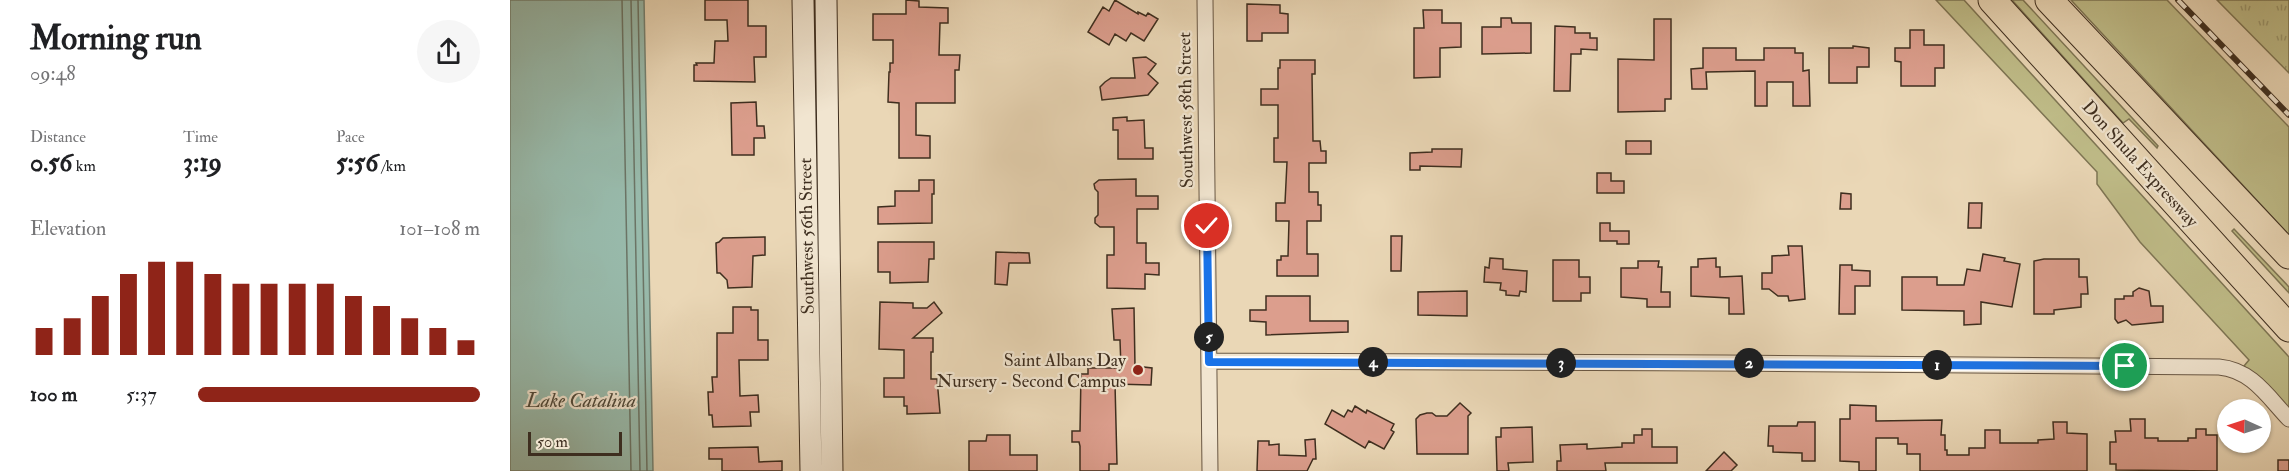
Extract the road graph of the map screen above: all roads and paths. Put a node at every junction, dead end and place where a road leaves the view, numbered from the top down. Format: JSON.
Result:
{"nodes":[{"id":1,"x":803,"y":0,"type":"edge"},
{"id":2,"x":826,"y":0,"type":"edge"},
{"id":3,"x":1204,"y":0,"type":"edge"},
{"id":4,"x":1992,"y":0,"type":"edge"},
{"id":5,"x":2049,"y":0,"type":"edge"},
{"id":6,"x":2289,"y":255,"type":"edge"},
{"id":7,"x":808,"y":291,"type":"junction"},
{"id":8,"x":830,"y":291,"type":"junction"},
{"id":9,"x":2289,"y":328,"type":"edge"},
{"id":10,"x":1209,"y":362,"type":"junction"},
{"id":11,"x":2289,"y":419,"type":"edge"},
{"id":12,"x":811,"y":471,"type":"edge"},
{"id":13,"x":832,"y":471,"type":"edge"},
{"id":14,"x":1210,"y":471,"type":"edge"}],
"edges":[{"from":1,"to":7,"type":"main road","name":"Southwest 56th Street"},
{"from":2,"to":8,"type":"main road","name":"Southwest 56th Street"},
{"from":3,"to":10,"type":"street","name":"Southwest 58th Street"},
{"from":4,"to":9,"type":"highway","name":"Don Shula Expressway"},
{"from":5,"to":6,"type":"highway"},
{"from":7,"to":8,"type":"main road"},
{"from":7,"to":12,"type":"main road","name":"Southwest 56th Street"},
{"from":8,"to":13,"type":"main road","name":"Southwest 56th Street"},
{"from":10,"to":11,"type":"street"},
{"from":10,"to":14,"type":"street","name":"Southwest 58th Street"}]}
